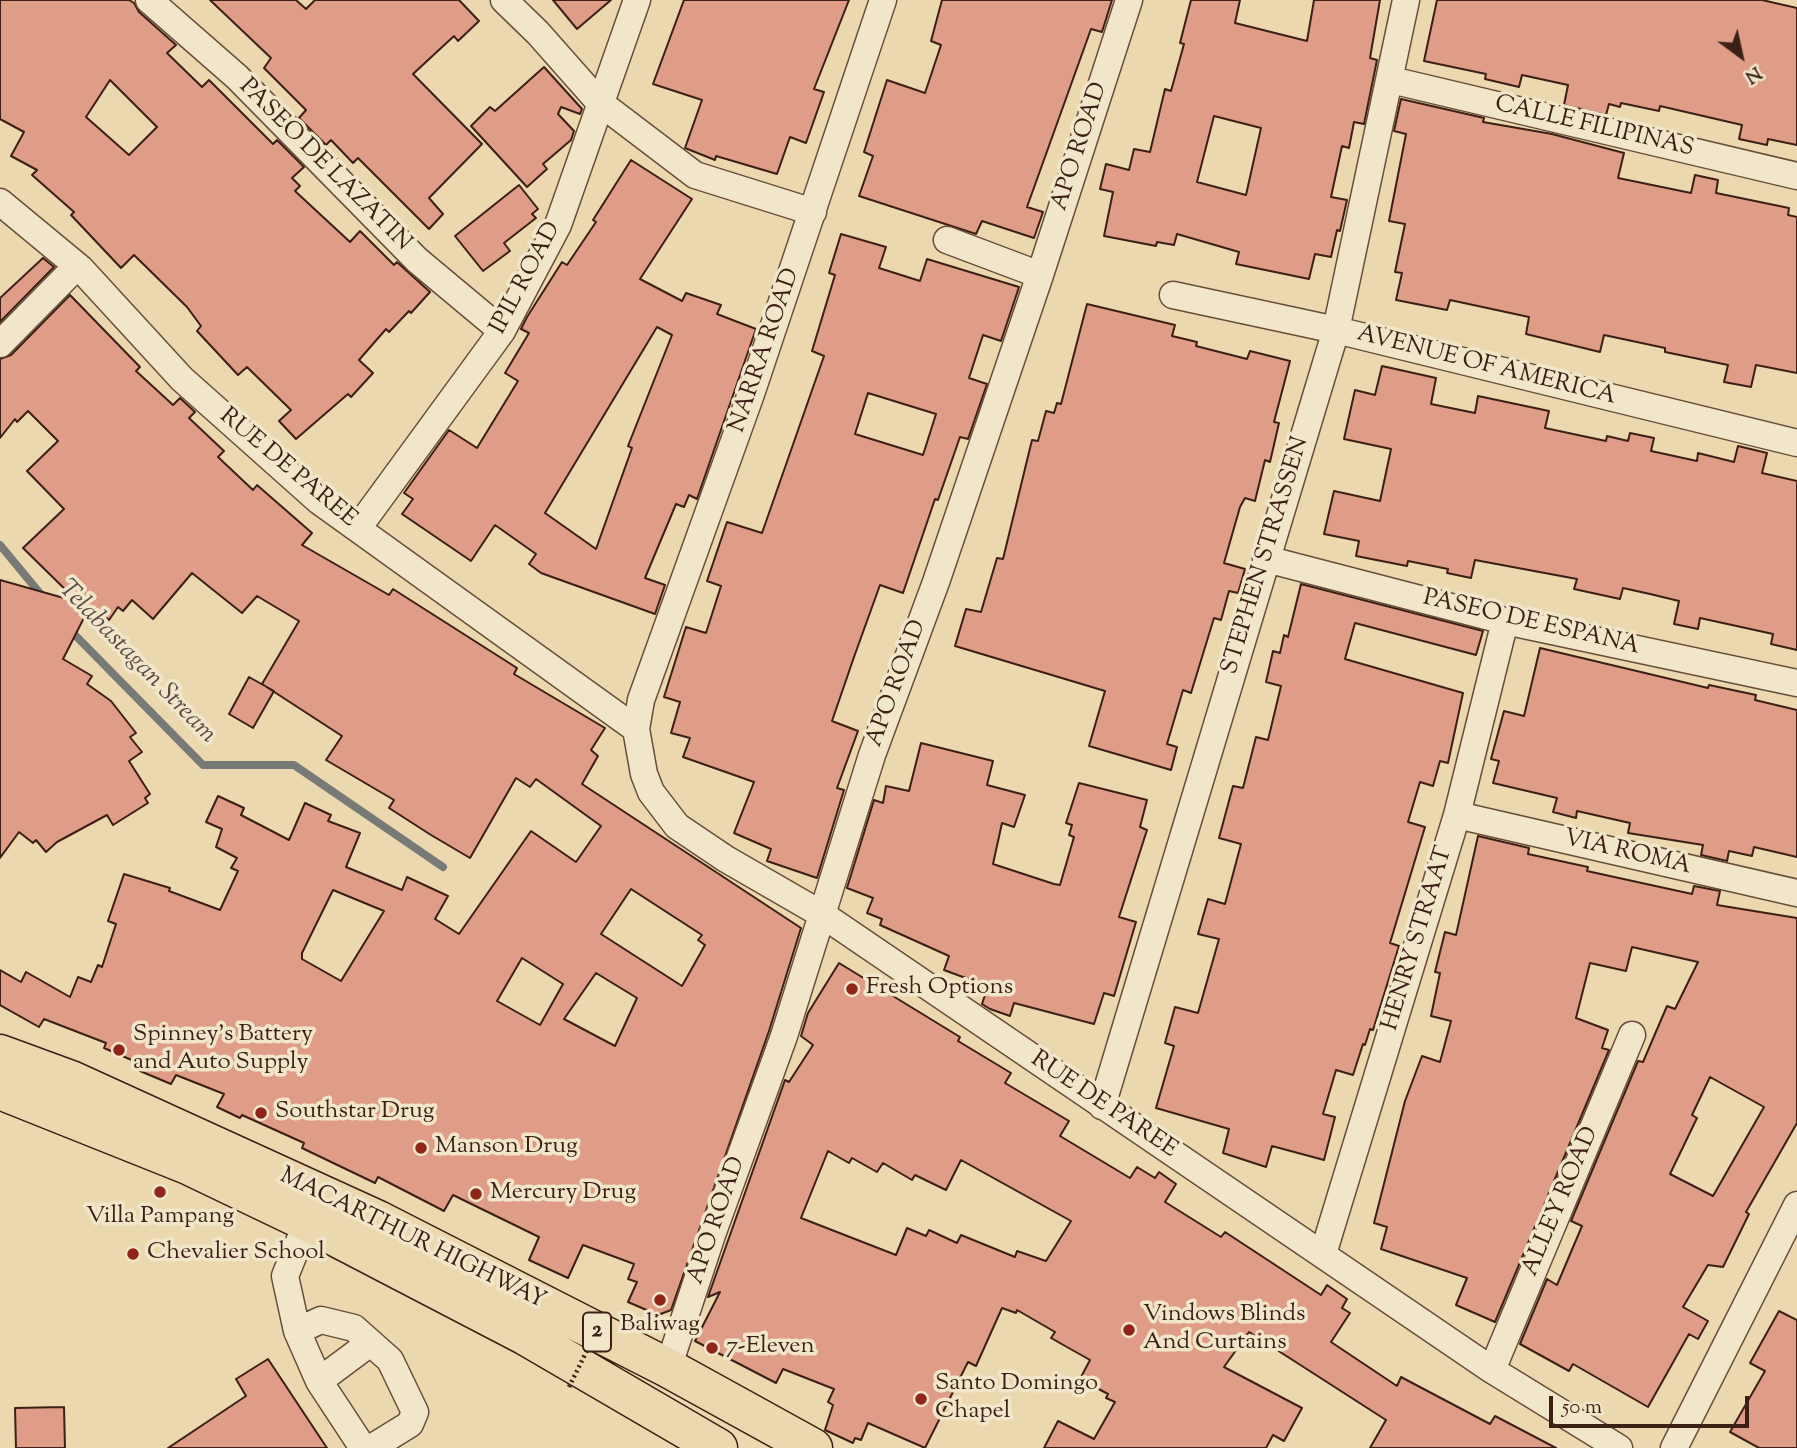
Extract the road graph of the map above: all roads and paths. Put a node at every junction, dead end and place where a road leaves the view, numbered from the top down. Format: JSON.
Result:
{"nodes":[{"id":1,"x":149,"y":0,"type":"edge"},
{"id":2,"x":504,"y":0,"type":"edge"},
{"id":3,"x":637,"y":0,"type":"edge"},
{"id":4,"x":883,"y":0,"type":"edge"},
{"id":5,"x":1129,"y":0,"type":"edge"},
{"id":6,"x":1406,"y":0,"type":"edge"},
{"id":7,"x":1391,"y":80,"type":"junction"},
{"id":8,"x":599,"y":102,"type":"junction"},
{"id":9,"x":1797,"y":176,"type":"edge"},
{"id":10,"x":0,"y":202,"type":"edge"},
{"id":11,"x":813,"y":212,"type":"junction"},
{"id":12,"x":947,"y":240,"type":"dead end"},
{"id":13,"x":77,"y":266,"type":"junction"},
{"id":14,"x":1041,"y":275,"type":"junction"},
{"id":15,"x":1174,"y":295,"type":"dead end"},
{"id":16,"x":1336,"y":330,"type":"junction"},
{"id":17,"x":502,"y":331,"type":"junction"},
{"id":18,"x":0,"y":344,"type":"edge"},
{"id":19,"x":1797,"y":443,"type":"edge"},
{"id":20,"x":358,"y":528,"type":"junction"},
{"id":21,"x":1266,"y":559,"type":"junction"},
{"id":22,"x":1506,"y":621,"type":"junction"},
{"id":23,"x":1797,"y":683,"type":"edge"},
{"id":24,"x":641,"y":700,"type":"joint"},
{"id":25,"x":636,"y":729,"type":"junction"},
{"id":26,"x":1457,"y":815,"type":"junction"},
{"id":27,"x":1797,"y":893,"type":"edge"},
{"id":28,"x":823,"y":915,"type":"junction"},
{"id":29,"x":1632,"y":1035,"type":"dead end"},
{"id":30,"x":0,"y":1054,"type":"edge"},
{"id":31,"x":0,"y":1090,"type":"edge"},
{"id":32,"x":1102,"y":1106,"type":"junction"},
{"id":33,"x":1797,"y":1205,"type":"edge"},
{"id":34,"x":307,"y":1222,"type":"junction"},
{"id":35,"x":1323,"y":1254,"type":"junction"},
{"id":36,"x":603,"y":1318,"type":"dead end"},
{"id":37,"x":297,"y":1331,"type":"junction"},
{"id":38,"x":370,"y":1343,"type":"junction"},
{"id":39,"x":668,"y":1368,"type":"junction"},
{"id":40,"x":1492,"y":1370,"type":"junction"},
{"id":41,"x":319,"y":1381,"type":"junction"},
{"id":42,"x":569,"y":1387,"type":"dead end"},
{"id":43,"x":363,"y":1448,"type":"edge"},
{"id":44,"x":371,"y":1448,"type":"edge"},
{"id":45,"x":718,"y":1448,"type":"edge"},
{"id":46,"x":813,"y":1448,"type":"edge"},
{"id":47,"x":1619,"y":1448,"type":"edge"},
{"id":48,"x":1674,"y":1448,"type":"edge"}],
"edges":[{"from":1,"to":17,"type":"street","name":"PASEO DE LAZATIN"},
{"from":2,"to":8,"type":"street"},
{"from":3,"to":8,"type":"street","name":"IPIL ROAD"},
{"from":4,"to":11,"type":"street","name":"NARRA ROAD"},
{"from":5,"to":14,"type":"street","name":"APO ROAD"},
{"from":6,"to":7,"type":"street","name":"STEPHEN STRASSEN"},
{"from":7,"to":9,"type":"street","name":"CALLE FILIPINAS"},
{"from":7,"to":16,"type":"street","name":"STEPHEN STRASSEN"},
{"from":8,"to":11,"type":"street"},
{"from":8,"to":17,"type":"street","name":"IPIL ROAD"},
{"from":10,"to":13,"type":"street","name":"RUE DE PAREE"},
{"from":11,"to":24,"type":"street","name":"NARRA ROAD"},
{"from":12,"to":14,"type":"street"},
{"from":13,"to":18,"type":"street"},
{"from":13,"to":20,"type":"street","name":"RUE DE PAREE"},
{"from":14,"to":28,"type":"street","name":"APO ROAD"},
{"from":15,"to":16,"type":"street","name":"AVENUE OF AMERICA"},
{"from":16,"to":19,"type":"street","name":"AVENUE OF AMERICA"},
{"from":16,"to":21,"type":"street","name":"STEPHEN STRASSEN"},
{"from":17,"to":20,"type":"street","name":"IPIL ROAD"},
{"from":20,"to":25,"type":"street","name":"RUE DE PAREE"},
{"from":21,"to":22,"type":"street","name":"PASEO DE ESPANA"},
{"from":21,"to":32,"type":"street","name":"STEPHEN STRASSEN"},
{"from":22,"to":23,"type":"street","name":"PASEO DE ESPANA"},
{"from":22,"to":26,"type":"street","name":"HENRY STRAAT"},
{"from":24,"to":25,"type":"street","name":"RUE DE PAREE"},
{"from":25,"to":28,"type":"street","name":"RUE DE PAREE"},
{"from":26,"to":27,"type":"street","name":"VIA ROMA"},
{"from":26,"to":35,"type":"street","name":"HENRY STRAAT"},
{"from":28,"to":32,"type":"street","name":"RUE DE PAREE"},
{"from":28,"to":39,"type":"street","name":"APO ROAD"},
{"from":29,"to":40,"type":"street","name":"ALLEY ROAD"},
{"from":30,"to":39,"type":"highway","name":"MACARTHUR HIGHWAY","number":"2"},
{"from":31,"to":34,"type":"highway","name":"MACARTHUR HIGHWAY","number":"2"},
{"from":32,"to":35,"type":"street","name":"RUE DE PAREE"},
{"from":33,"to":48,"type":"street"},
{"from":34,"to":37,"type":"street"},
{"from":34,"to":45,"type":"highway","name":"MACARTHUR HIGHWAY","number":"2"},
{"from":35,"to":40,"type":"street","name":"RUE DE PAREE"},
{"from":36,"to":42,"type":"path","bridge":true},
{"from":37,"to":38,"type":"street"},
{"from":37,"to":41,"type":"street"},
{"from":38,"to":41,"type":"street"},
{"from":38,"to":44,"type":"street"},
{"from":39,"to":46,"type":"highway","name":"MACARTHUR HIGHWAY","number":"2"},
{"from":40,"to":47,"type":"street","name":"RUE DE PAREE"},
{"from":41,"to":43,"type":"street"}]}
